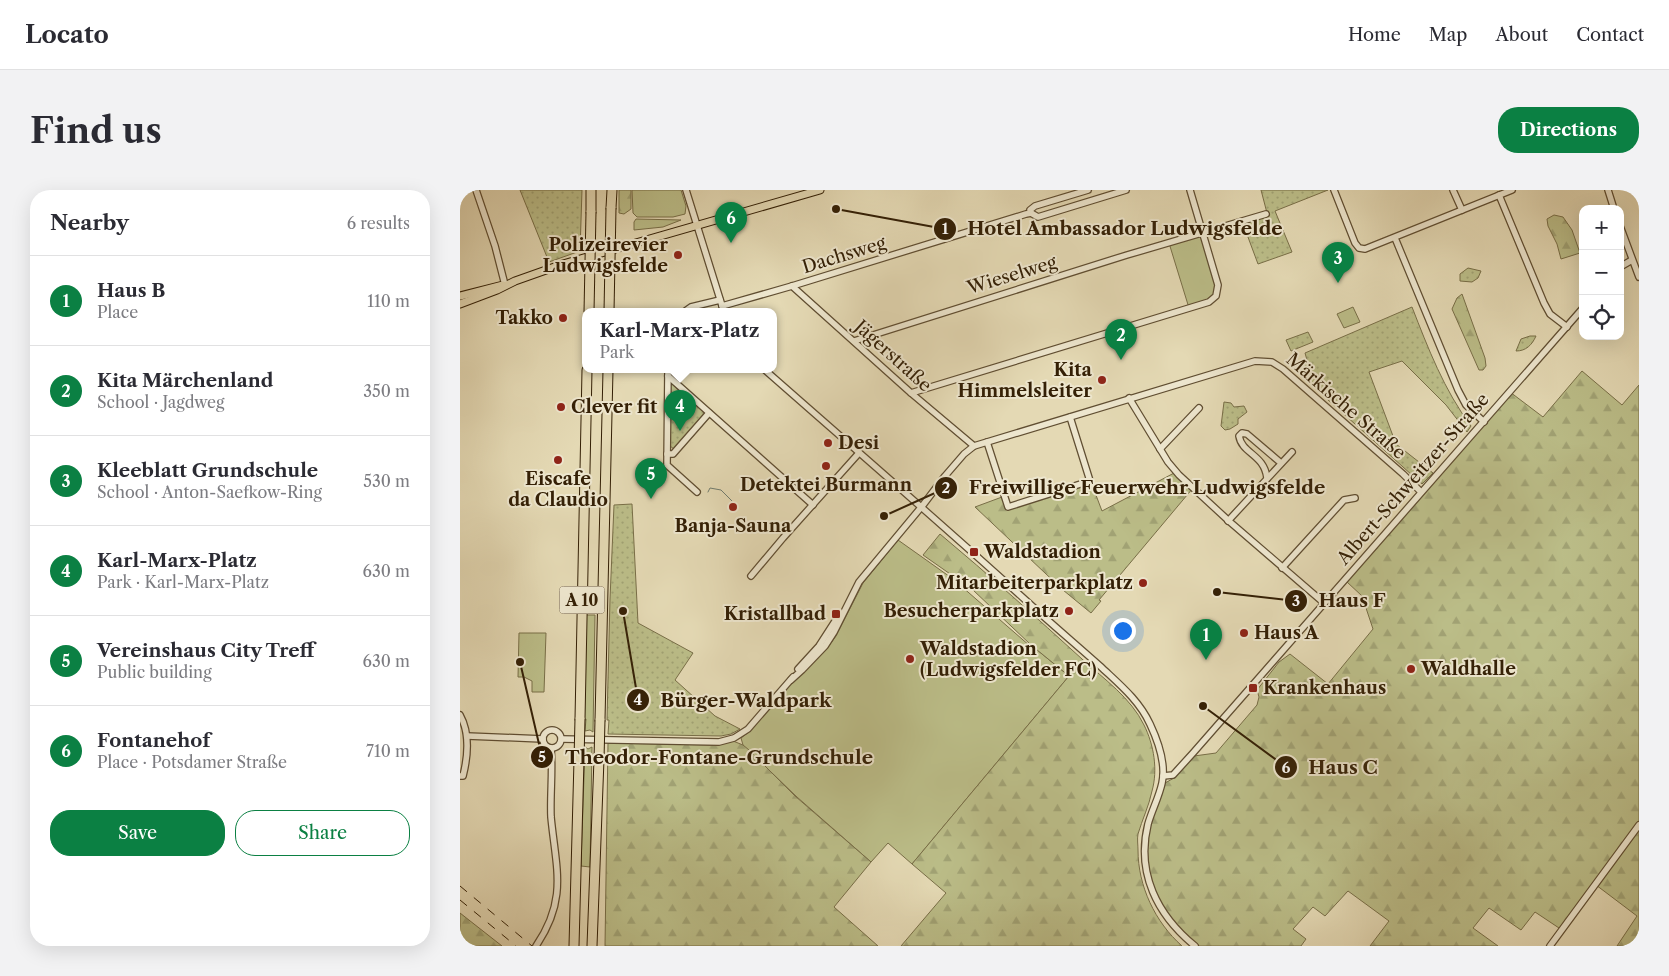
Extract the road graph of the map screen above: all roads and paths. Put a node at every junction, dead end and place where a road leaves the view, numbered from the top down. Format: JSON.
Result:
{"nodes":[{"id":1,"x":476,"y":190,"type":"edge"},
{"id":2,"x":591,"y":190,"type":"edge"},
{"id":3,"x":612,"y":190,"type":"edge"},
{"id":4,"x":686,"y":190,"type":"edge"},
{"id":5,"x":820,"y":190,"type":"edge"},
{"id":6,"x":1088,"y":190,"type":"edge"},
{"id":7,"x":1126,"y":190,"type":"edge"},
{"id":8,"x":1190,"y":190,"type":"edge"},
{"id":9,"x":1334,"y":190,"type":"edge"},
{"id":10,"x":1453,"y":190,"type":"edge"},
{"id":11,"x":1512,"y":190,"type":"edge"},
{"id":12,"x":1608,"y":190,"type":"edge"},
{"id":13,"x":1499,"y":195,"type":"junction"},
{"id":14,"x":1613,"y":205,"type":"edge"},
{"id":15,"x":1462,"y":210,"type":"junction"},
{"id":16,"x":1031,"y":213,"type":"junction"},
{"id":17,"x":1266,"y":214,"type":"dead end"},
{"id":18,"x":697,"y":226,"type":"junction"},
{"id":19,"x":1204,"y":232,"type":"junction"},
{"id":20,"x":1624,"y":237,"type":"edge"},
{"id":21,"x":1395,"y":238,"type":"junction"},
{"id":22,"x":1632,"y":260,"type":"junction"},
{"id":23,"x":1624,"y":265,"type":"edge"},
{"id":24,"x":1639,"y":277,"type":"edge"},
{"id":25,"x":505,"y":285,"type":"junction"},
{"id":26,"x":792,"y":286,"type":"junction"},
{"id":27,"x":460,"y":296,"type":"edge"},
{"id":28,"x":460,"y":304,"type":"edge"},
{"id":29,"x":722,"y":306,"type":"edge"},
{"id":30,"x":589,"y":308,"type":"edge"},
{"id":31,"x":609,"y":308,"type":"edge"},
{"id":32,"x":690,"y":308,"type":"edge"},
{"id":33,"x":1579,"y":313,"type":"edge"},
{"id":34,"x":1567,"y":327,"type":"junction"},
{"id":35,"x":854,"y":341,"type":"junction"},
{"id":36,"x":587,"y":373,"type":"edge"},
{"id":37,"x":608,"y":373,"type":"edge"},
{"id":38,"x":668,"y":373,"type":"edge"},
{"id":39,"x":767,"y":373,"type":"edge"},
{"id":40,"x":911,"y":393,"type":"junction"},
{"id":41,"x":1129,"y":398,"type":"junction"},
{"id":42,"x":1199,"y":408,"type":"dead end"},
{"id":43,"x":709,"y":413,"type":"junction"},
{"id":44,"x":1070,"y":417,"type":"junction"},
{"id":45,"x":1484,"y":422,"type":"junction"},
{"id":46,"x":987,"y":442,"type":"junction"},
{"id":47,"x":974,"y":446,"type":"junction"},
{"id":48,"x":1160,"y":449,"type":"junction"},
{"id":49,"x":1292,"y":452,"type":"dead end"},
{"id":50,"x":859,"y":453,"type":"junction"},
{"id":51,"x":667,"y":454,"type":"junction"},
{"id":52,"x":1280,"y":464,"type":"junction"},
{"id":53,"x":1268,"y":478,"type":"junction"},
{"id":54,"x":697,"y":492,"type":"dead end"},
{"id":55,"x":1422,"y":492,"type":"junction"},
{"id":56,"x":1355,"y":498,"type":"dead end"},
{"id":57,"x":813,"y":505,"type":"junction"},
{"id":58,"x":921,"y":508,"type":"junction"},
{"id":59,"x":1228,"y":520,"type":"junction"},
{"id":60,"x":1282,"y":568,"type":"junction"},
{"id":61,"x":752,"y":576,"type":"dead end"},
{"id":62,"x":1324,"y":603,"type":"junction"},
{"id":63,"x":460,"y":715,"type":"edge"},
{"id":64,"x":467,"y":736,"type":"junction"},
{"id":65,"x":543,"y":739,"type":"junction"},
{"id":66,"x":562,"y":739,"type":"junction"},
{"id":67,"x":551,"y":748,"type":"junction"},
{"id":68,"x":460,"y":776,"type":"edge"},
{"id":69,"x":1163,"y":776,"type":"junction"},
{"id":70,"x":1639,"y":826,"type":"edge"},
{"id":71,"x":536,"y":946,"type":"edge"},
{"id":72,"x":574,"y":946,"type":"edge"},
{"id":73,"x":592,"y":946,"type":"edge"},
{"id":74,"x":1195,"y":946,"type":"edge"},
{"id":75,"x":1550,"y":946,"type":"edge"}],
"edges":[{"from":1,"to":25,"type":"street"},
{"from":2,"to":30,"type":"highway","bridge":true},
{"from":3,"to":31,"type":"highway","bridge":true},
{"from":4,"to":18,"type":"street"},
{"from":5,"to":18,"type":"main road"},
{"from":6,"to":16,"type":"street","name":"Dachsweg"},
{"from":7,"to":16,"type":"street","name":"Dachsweg"},
{"from":8,"to":19,"type":"street"},
{"from":9,"to":21,"type":"street"},
{"from":10,"to":15,"type":"street"},
{"from":11,"to":13,"type":"street"},
{"from":12,"to":14,"type":"street"},
{"from":13,"to":15,"type":"street"},
{"from":13,"to":34,"type":"street"},
{"from":15,"to":21,"type":"street"},
{"from":16,"to":26,"type":"street","name":"Dachsweg"},
{"from":17,"to":19,"type":"street","name":"Wieselweg"},
{"from":18,"to":25,"type":"main road"},
{"from":18,"to":29,"type":"street"},
{"from":19,"to":35,"type":"street","name":"Wieselweg"},
{"from":19,"to":40,"type":"street"},
{"from":20,"to":22,"type":"street"},
{"from":21,"to":45,"type":"street"},
{"from":22,"to":23,"type":"street"},
{"from":22,"to":24,"type":"street"},
{"from":25,"to":27,"type":"main road"},
{"from":25,"to":28,"type":"main road"},
{"from":26,"to":29,"type":"street","name":"Dachsweg"},
{"from":26,"to":35,"type":"street","name":"Jägerstraße"},
{"from":29,"to":32,"type":"street","name":"Dachsweg"},
{"from":33,"to":34,"type":"street","name":"Albert-Schweitzer-Straße"},
{"from":34,"to":45,"type":"street","name":"Albert-Schweitzer-Straße"},
{"from":35,"to":40,"type":"street","name":"Jägerstraße"},
{"from":36,"to":72,"type":"highway","number":"A 10","bridge":true},
{"from":37,"to":73,"type":"highway","number":"A 10","bridge":true},
{"from":38,"to":43,"type":"street"},
{"from":38,"to":51,"type":"street"},
{"from":39,"to":50,"type":"street"},
{"from":40,"to":47,"type":"street","name":"Jägerstraße"},
{"from":41,"to":44,"type":"street","name":"Märkische Straße"},
{"from":41,"to":48,"type":"street"},
{"from":41,"to":55,"type":"street","name":"Märkische Straße"},
{"from":42,"to":48,"type":"street"},
{"from":43,"to":51,"type":"street"},
{"from":43,"to":57,"type":"street"},
{"from":44,"to":46,"type":"street","name":"Märkische Straße"},
{"from":44,"to":46,"type":"street"},
{"from":45,"to":55,"type":"street","name":"Albert-Schweitzer-Straße"},
{"from":46,"to":47,"type":"street","name":"Märkische Straße"},
{"from":47,"to":58,"type":"street"},
{"from":48,"to":59,"type":"street"},
{"from":49,"to":52,"type":"street"},
{"from":50,"to":57,"type":"street"},
{"from":50,"to":58,"type":"street"},
{"from":51,"to":54,"type":"street"},
{"from":52,"to":53,"type":"street"},
{"from":52,"to":53,"type":"street"},
{"from":53,"to":59,"type":"street"},
{"from":55,"to":62,"type":"street","name":"Albert-Schweitzer-Straße"},
{"from":56,"to":60,"type":"street"},
{"from":57,"to":61,"type":"street"},
{"from":58,"to":66,"type":"street"},
{"from":58,"to":69,"type":"street"},
{"from":59,"to":60,"type":"street"},
{"from":60,"to":62,"type":"street"},
{"from":62,"to":69,"type":"street","name":"Albert-Schweitzer-Straße"},
{"from":63,"to":64,"type":"street"},
{"from":64,"to":65,"type":"street"},
{"from":64,"to":68,"type":"street"},
{"from":65,"to":66,"type":"street"},
{"from":65,"to":67,"type":"street"},
{"from":66,"to":67,"type":"street"},
{"from":67,"to":71,"type":"street"},
{"from":69,"to":74,"type":"street"},
{"from":70,"to":75,"type":"street"}]}
